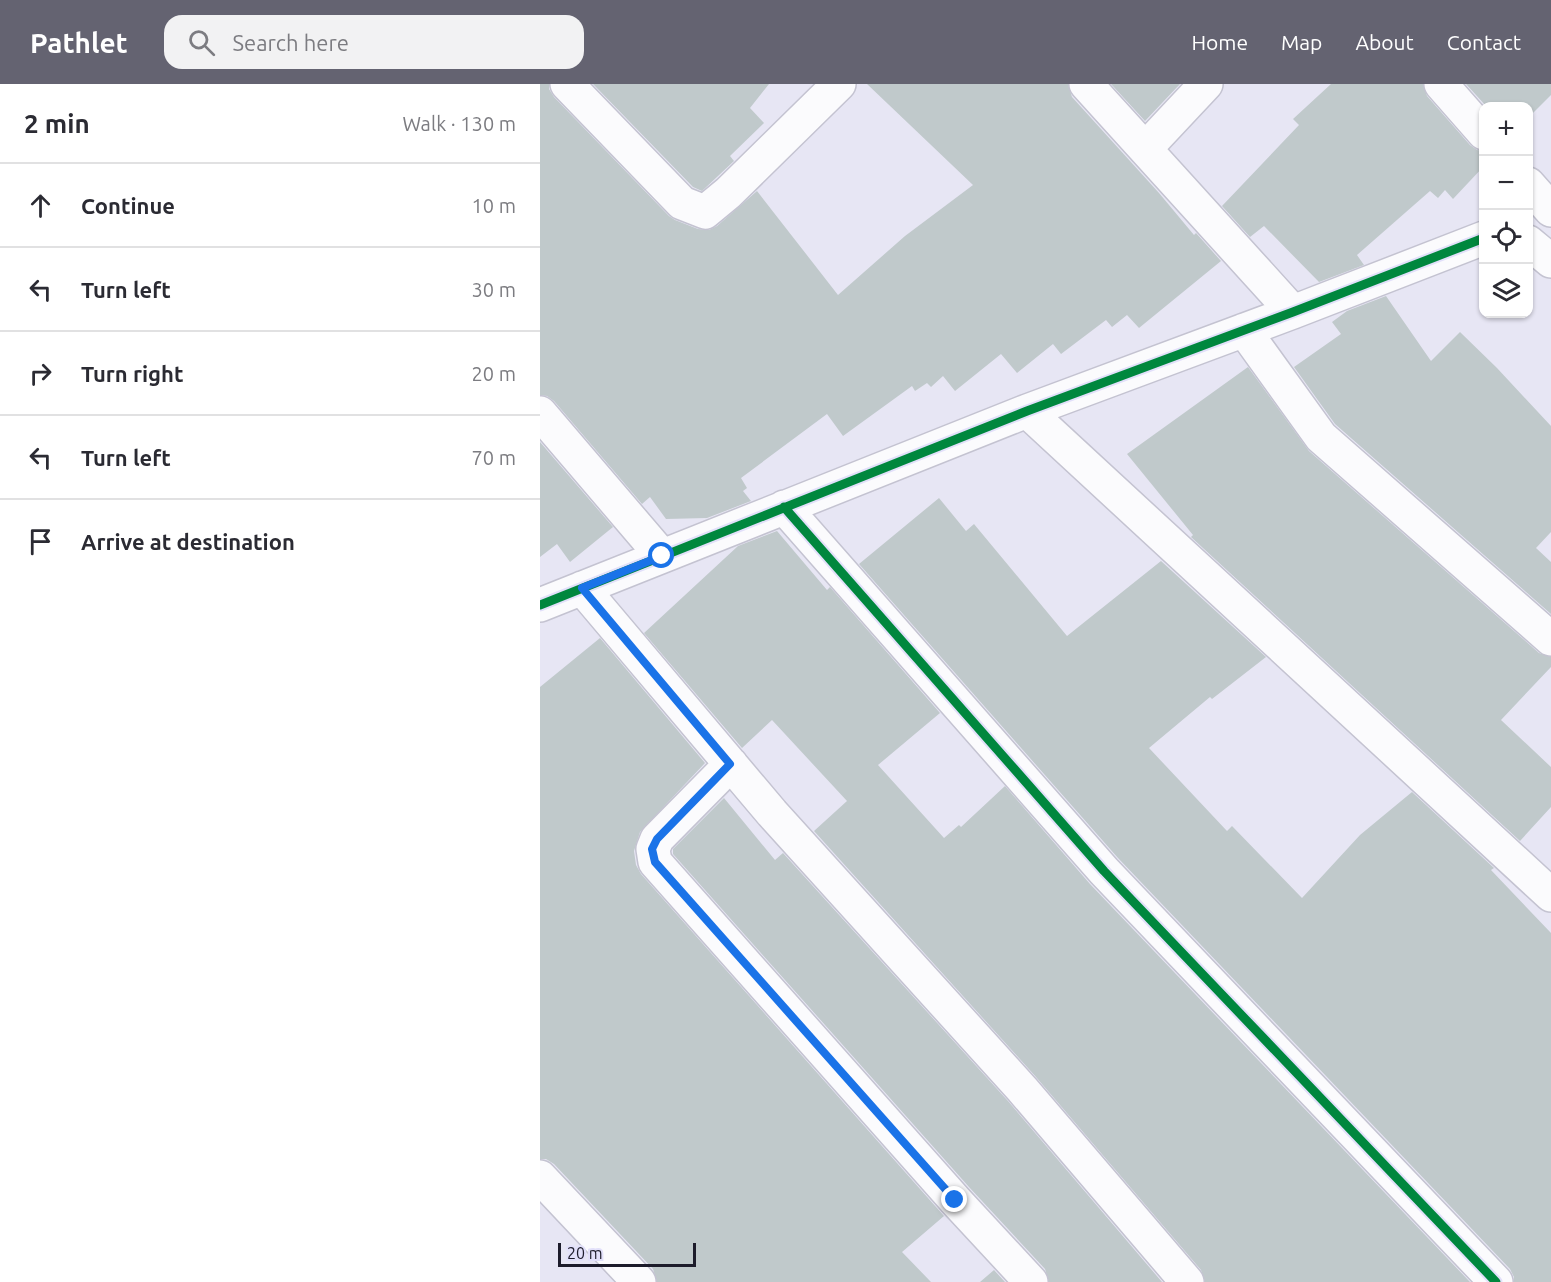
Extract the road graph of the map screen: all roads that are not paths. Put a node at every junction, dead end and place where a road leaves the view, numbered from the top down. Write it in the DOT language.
graph roads {
  1 [pos="567,84"];
  2 [pos="838,84"];
  3 [pos="1086,84"];
  4 [pos="1206,84"];
  5 [pos="1441,84"];
  6 [pos="1479,126"];
  7 [pos="1145,149"];
  8 [pos="1533,190"];
  9 [pos="1551,210"];
  10 [pos="1551,216"];
  11 [pos="1533,221"];
  12 [pos="1479,240"];
  13 [pos="1533,246"];
  14 [pos="1551,261"];
  15 [pos="1293,312"];
  16 [pos="1244,330"];
  17 [pos="1027,411"];
  18 [pos="540,413"];
  19 [pos="784,507"];
  20 [pos="662,556"];
  21 [pos="582,588"];
  22 [pos="540,605"];
  23 [pos="1551,639"];
  24 [pos="730,764"];
  25 [pos="1551,895"];
  26 [pos="540,1177"];
  27 [pos="639,1282"];
  28 [pos="1031,1282"];
  29 [pos="1187,1282"];
  30 [pos="1496,1282"];
  1 -- 2 [label="street"];
  3 -- 7 [label="street"];
  4 -- 7 [label="street"];
  5 -- 6 [label="street"];
  7 -- 15 [label="street"];
  8 -- 9 [label="street"];
  10 -- 11 [label="street"];
  12 -- 15 [label="street"];
  13 -- 14 [label="street"];
  15 -- 16 [label="street"];
  16 -- 17 [label="street"];
  16 -- 23 [label="street"];
  17 -- 19 [label="street"];
  17 -- 25 [label="street"];
  18 -- 20 [label="street"];
  19 -- 20 [label="street"];
  19 -- 30 [label="street"];
  20 -- 21 [label="street"];
  21 -- 22 [label="street"];
  21 -- 24 [label="street"];
  24 -- 28 [label="street"];
  24 -- 29 [label="street"];
  26 -- 27 [label="street"];
}
